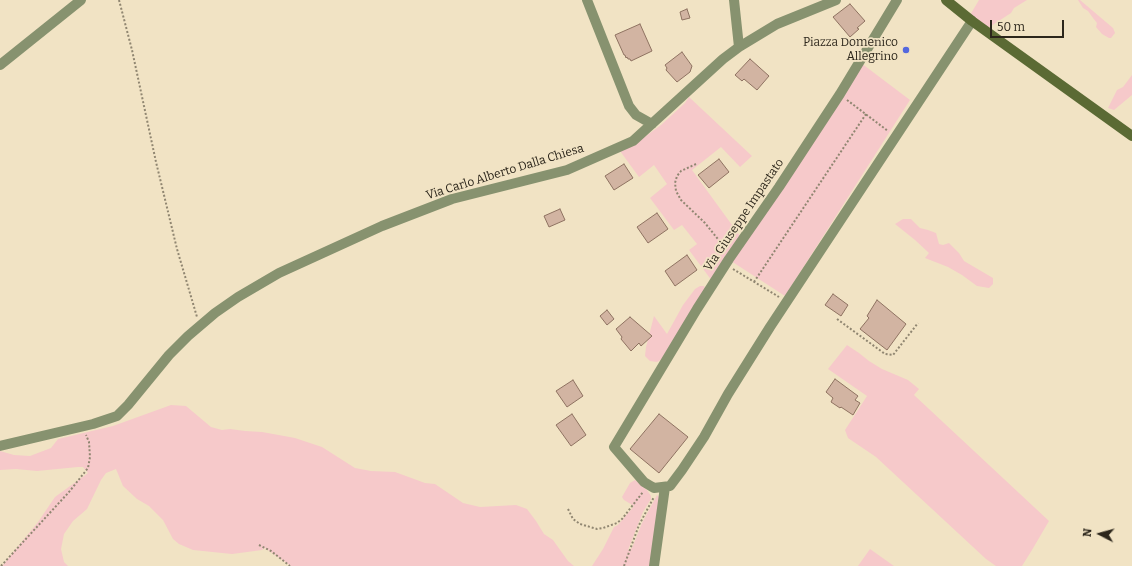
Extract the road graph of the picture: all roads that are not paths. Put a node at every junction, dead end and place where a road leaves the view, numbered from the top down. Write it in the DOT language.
graph roads {
  1 [pos="81,0"];
  2 [pos="587,0"];
  3 [pos="734,0"];
  4 [pos="836,0"];
  5 [pos="897,0"];
  6 [pos="946,0"];
  7 [pos="972,21"];
  8 [pos="739,47"];
  9 [pos="0,65"];
  10 [pos="652,124"];
  11 [pos="1132,136"];
  12 [pos="0,446"];
  13 [pos="662,487"];
  14 [pos="654,566"];
  1 -- 9 [label="street"];
  2 -- 10 [label="street"];
  3 -- 8 [label="street"];
  4 -- 8 [label="street, Via Carlo Alberto Dalla Chiesa"];
  5 -- 13 [label="street, Via Giuseppe Impastato"];
  6 -- 7 [label="street"];
  7 -- 11 [label="street"];
  7 -- 13 [label="street"];
  8 -- 10 [label="street, Via Carlo Alberto Dalla Chiesa"];
  10 -- 12 [label="street, Via Carlo Alberto Dalla Chiesa"];
  13 -- 14 [label="street"];
}
